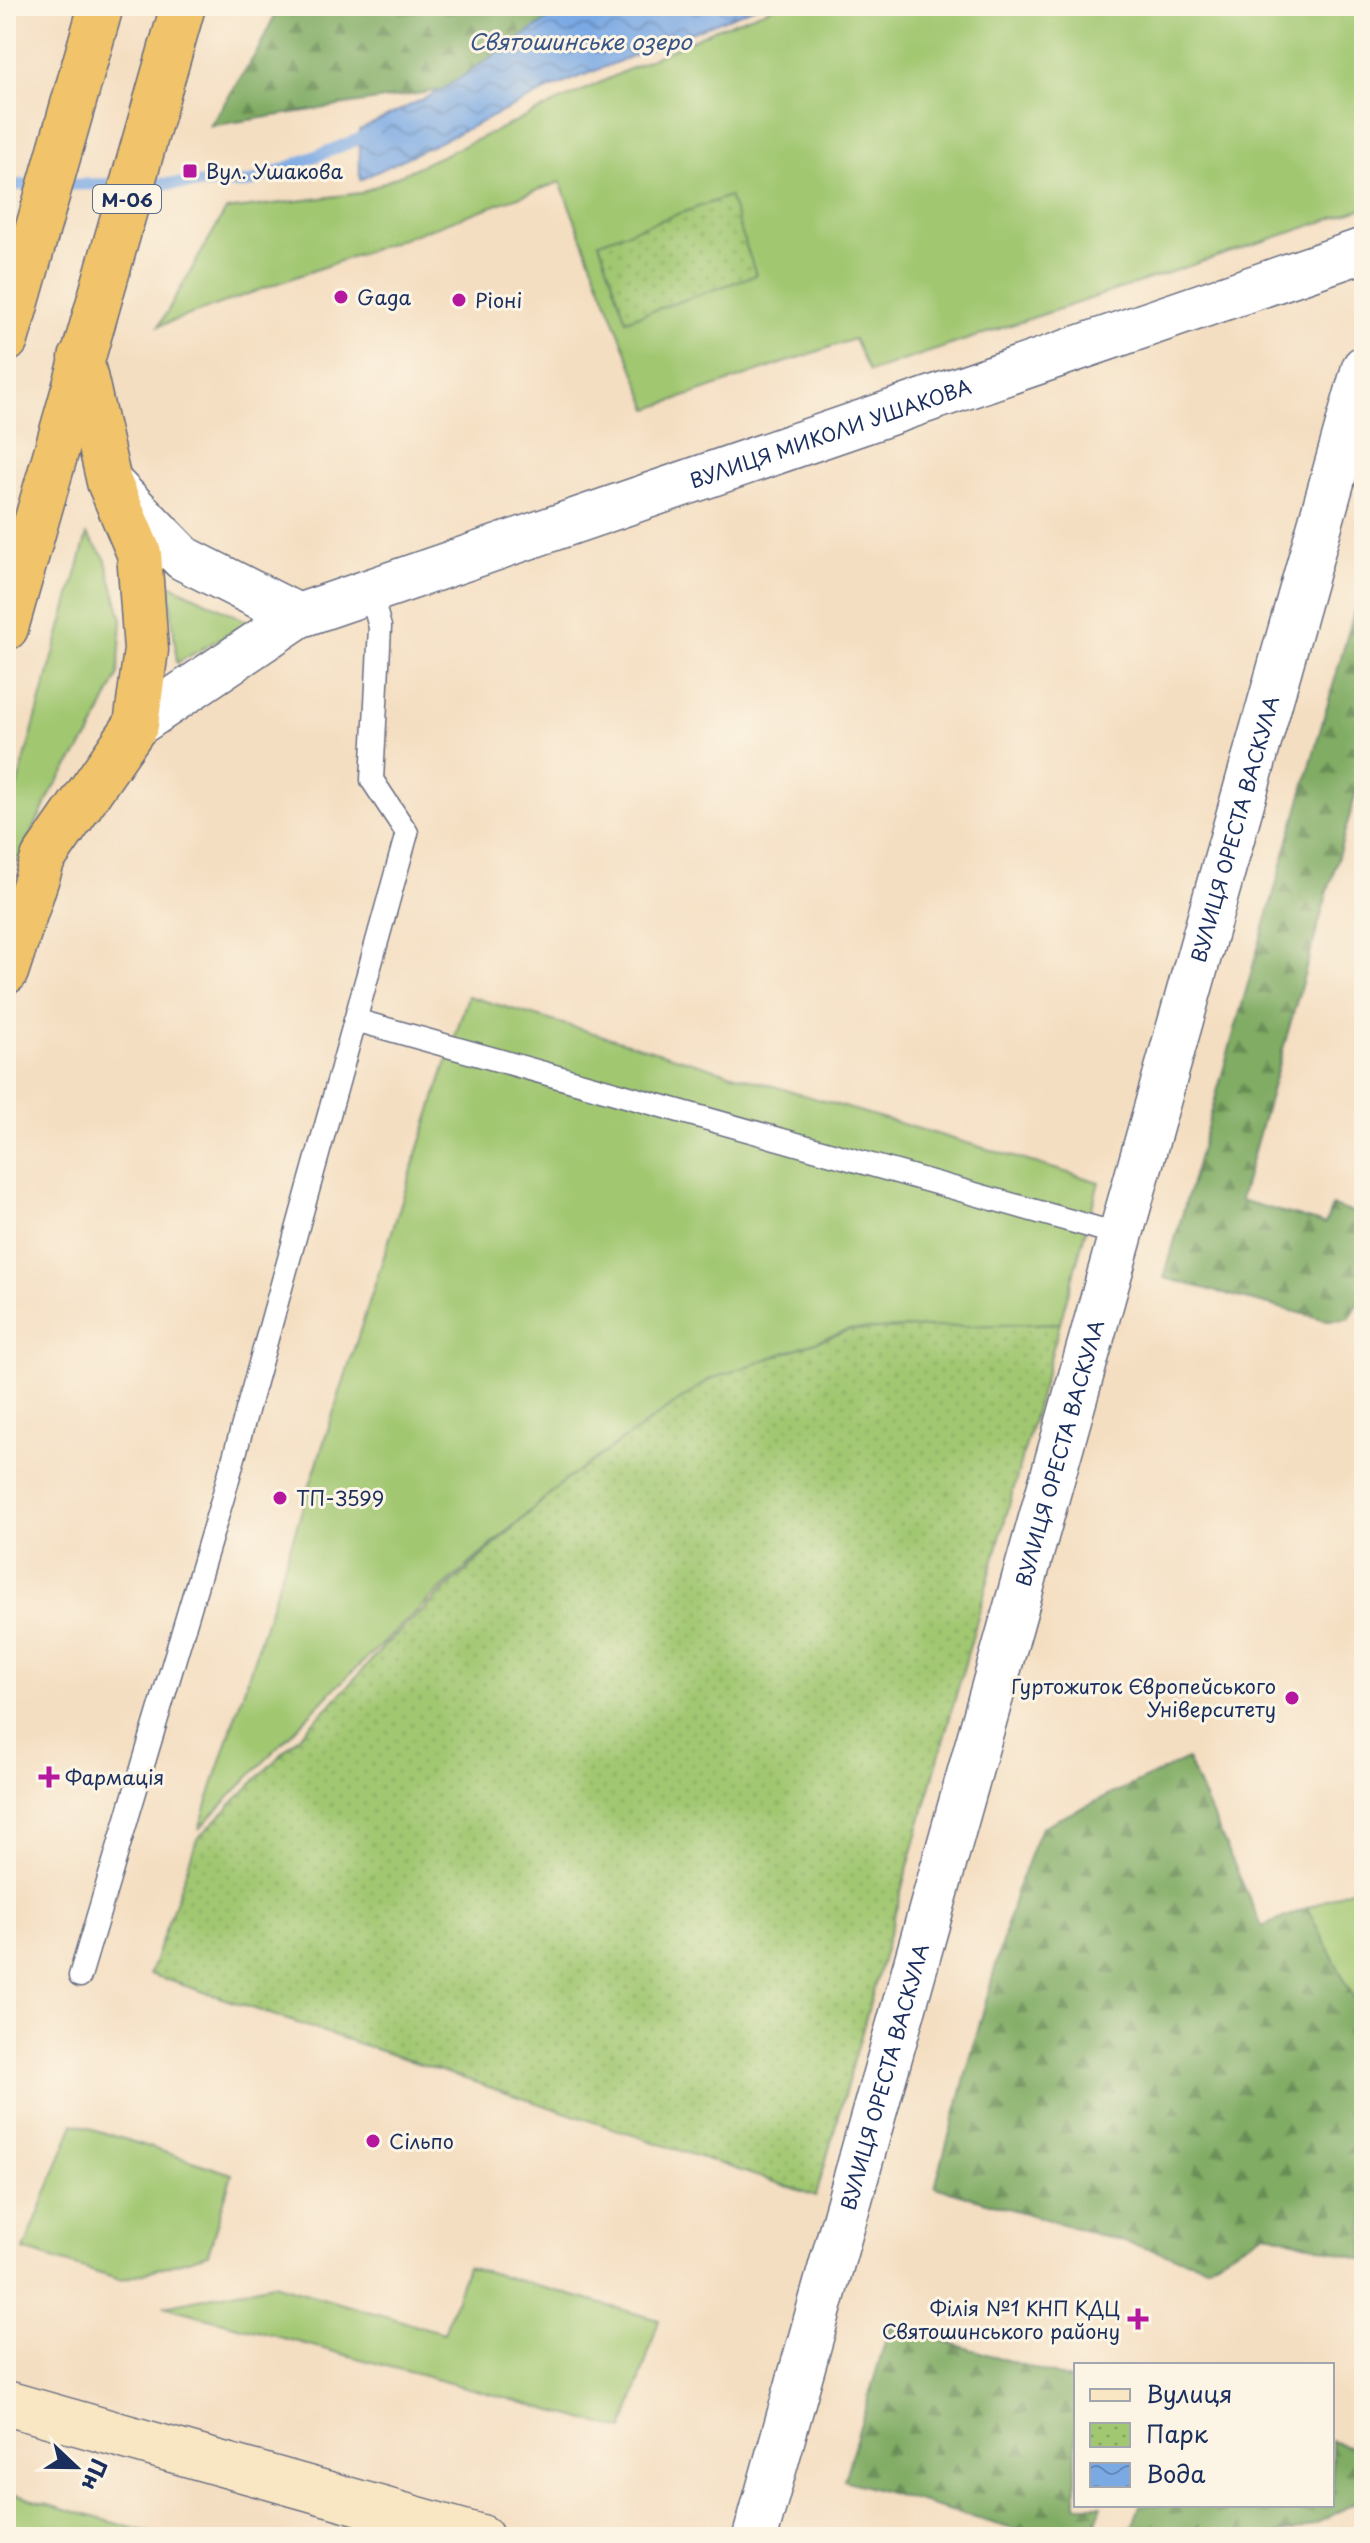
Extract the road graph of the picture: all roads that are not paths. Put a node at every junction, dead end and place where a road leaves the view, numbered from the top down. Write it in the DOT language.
graph roads {
  1 [pos="101,6"];
  2 [pos="183,6"];
  3 [pos="1364,250"];
  4 [pos="6,340"];
  5 [pos="81,358"];
  6 [pos="1364,368"];
  7 [pos="109,482"];
  8 [pos="370,591"];
  9 [pos="298,616"];
  10 [pos="6,628"];
  11 [pos="136,725"];
  12 [pos="6,972"];
  13 [pos="355,1020"];
  14 [pos="1121,1235"];
  15 [pos="80,1976"];
  16 [pos="6,2403"];
  17 [pos="481,2537"];
  18 [pos="755,2537"];
  1 -- 4 [label="highway"];
  2 -- 5 [label="highway, М-06"];
  3 -- 8 [label="street, ВУЛИЦЯ МИКОЛИ УШАКОВА"];
  5 -- 7 [label="highway"];
  5 -- 10 [label="highway, М-06"];
  6 -- 14 [label="street, ВУЛИЦЯ ОРЕСТА ВАСКУЛА"];
  7 -- 9 [label="street"];
  7 -- 11 [label="highway"];
  8 -- 9 [label="street, ВУЛИЦЯ МИКОЛИ УШАКОВА"];
  8 -- 13 [label="lane"];
  9 -- 11 [label="street, ВУЛИЦЯ МИКОЛИ УШАКОВА"];
  11 -- 12 [label="highway"];
  13 -- 14 [label="lane"];
  13 -- 15 [label="lane"];
  14 -- 18 [label="street, ВУЛИЦЯ ОРЕСТА ВАСКУЛА"];
  16 -- 17 [label="main road"];
}
